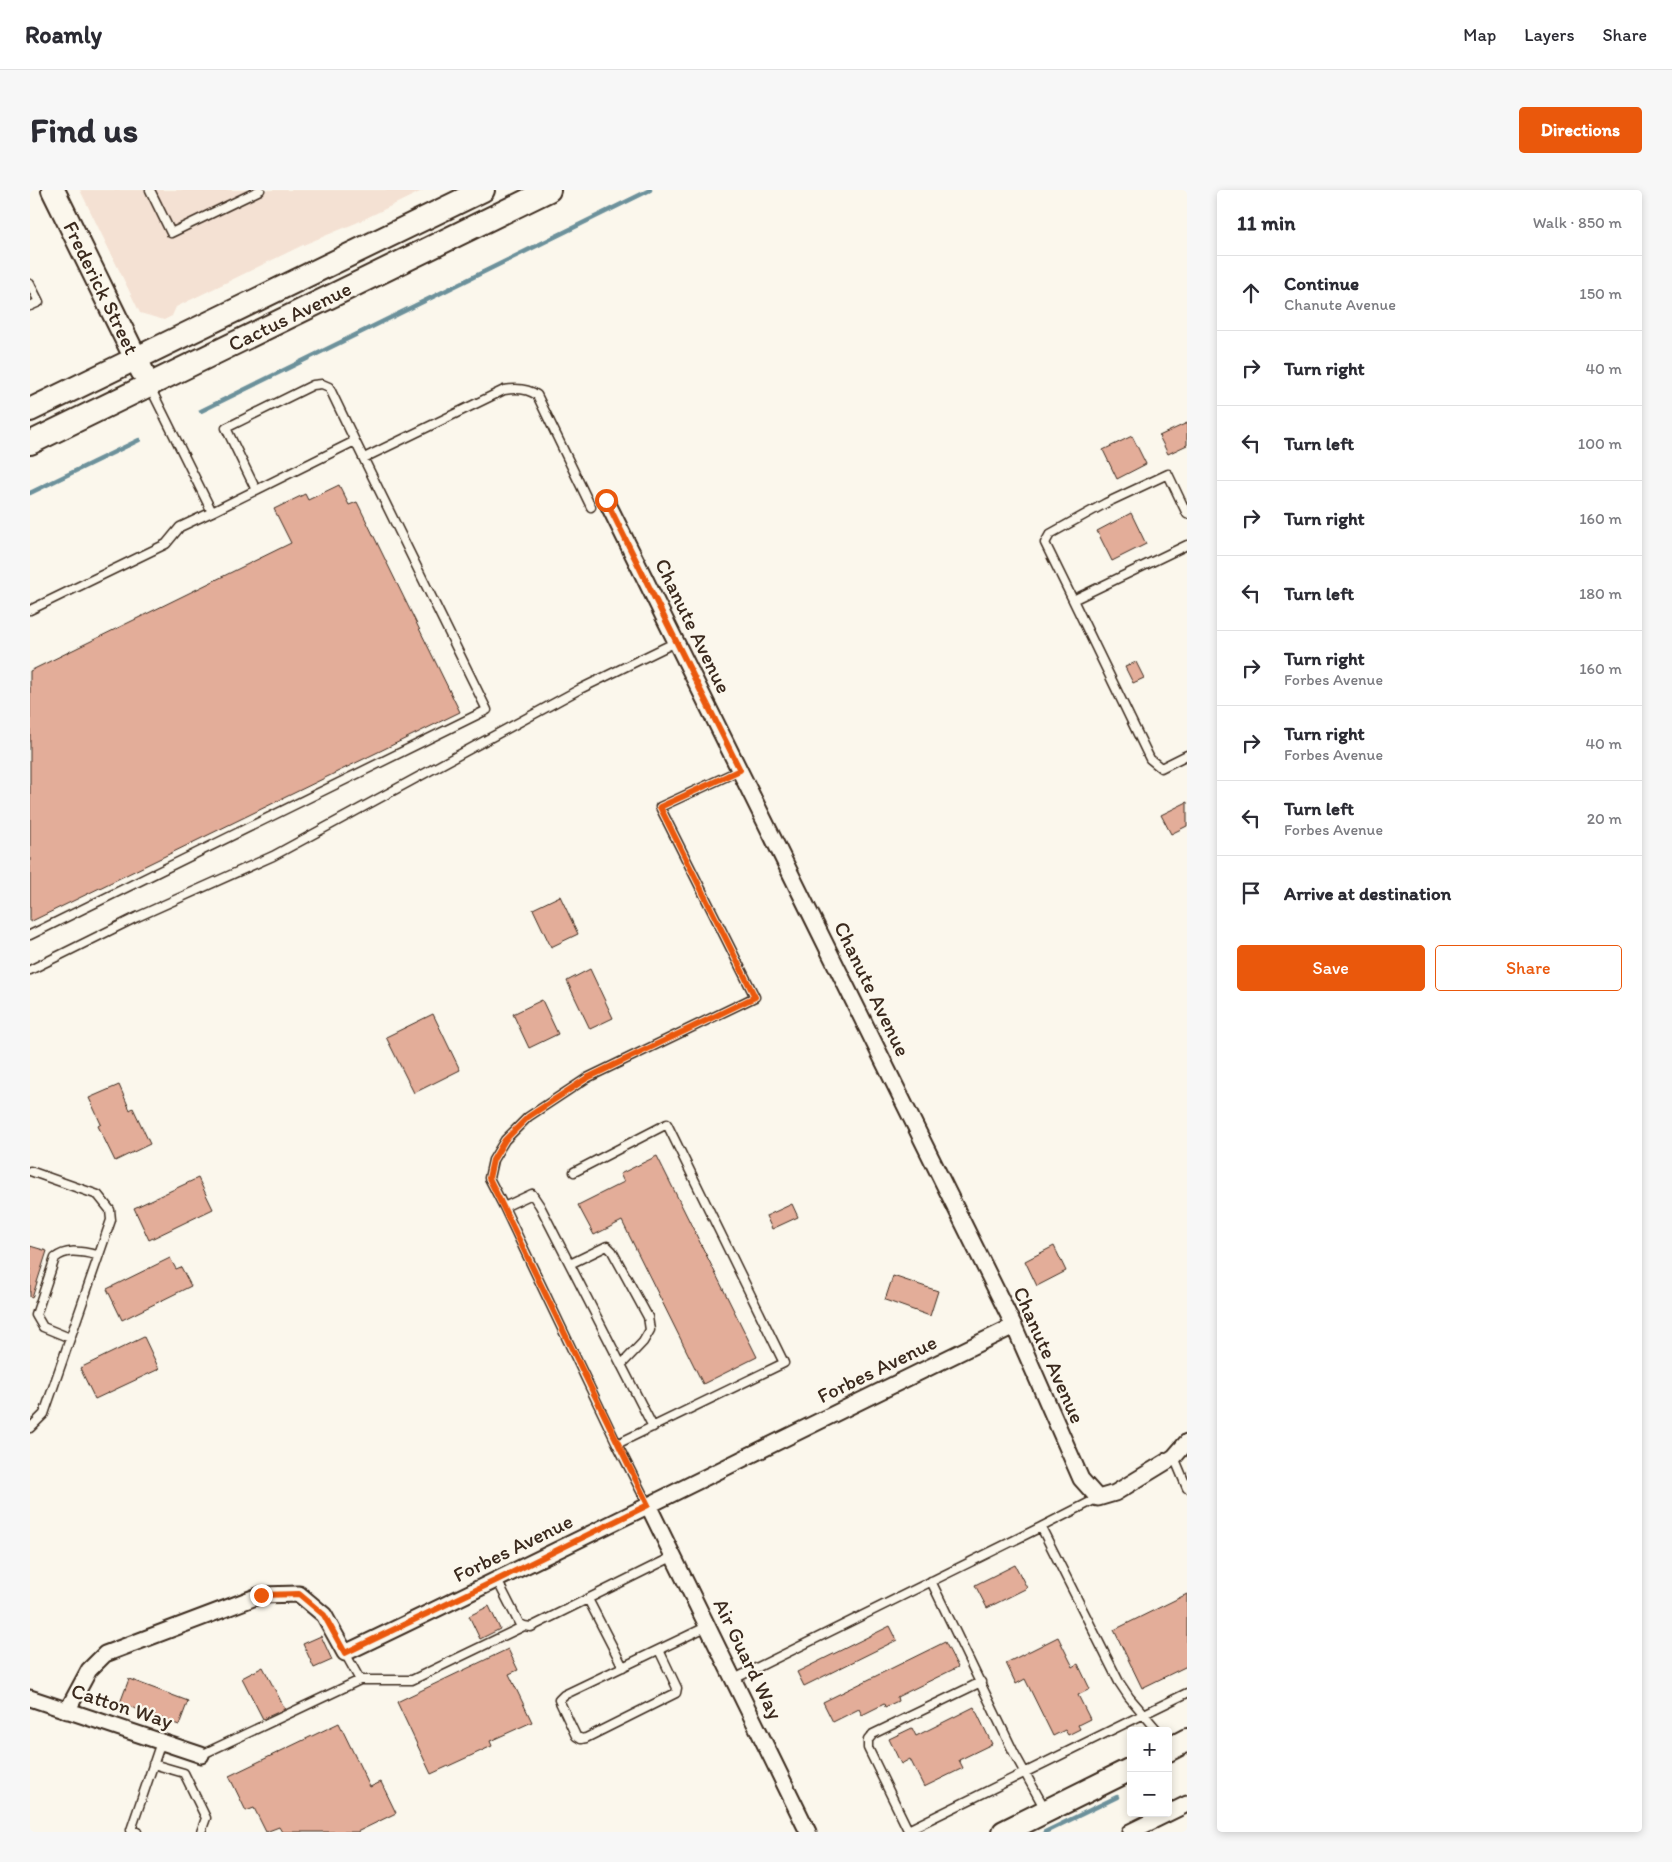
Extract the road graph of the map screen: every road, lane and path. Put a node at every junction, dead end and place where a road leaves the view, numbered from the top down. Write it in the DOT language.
graph roads {
  1 [pos="53,190"];
  2 [pos="150,190"];
  3 [pos="260,190"];
  4 [pos="484,190"];
  5 [pos="549,190"];
  6 [pos="243,194"];
  7 [pos="30,284"];
  8 [pos="30,306"];
  9 [pos="135,359"];
  10 [pos="149,385"];
  11 [pos="30,410"];
  12 [pos="355,441"];
  13 [pos="30,443"];
  14 [pos="364,458"];
  15 [pos="256,490"];
  16 [pos="606,500"];
  17 [pos="591,507"];
  18 [pos="212,512"];
  19 [pos="1187,514"];
  20 [pos="1187,545"];
  21 [pos="1073,600"];
  22 [pos="30,610"];
  23 [pos="676,642"];
  24 [pos="1187,755"];
  25 [pos="740,770"];
  26 [pos="30,935"];
  27 [pos="30,970"];
  28 [pos="30,1171"];
  29 [pos="574,1172"];
  30 [pos="504,1207"];
  31 [pos="98,1255"];
  32 [pos="570,1264"];
  33 [pos="1014,1326"];
  34 [pos="70,1338"];
  35 [pos="621,1365"];
  36 [pos="653,1426"];
  37 [pos="30,1428"];
  38 [pos="1187,1442"];
  39 [pos="617,1444"];
  40 [pos="1174,1457"];
  41 [pos="1187,1488"];
  42 [pos="1098,1498"];
  43 [pos="648,1505"];
  44 [pos="1041,1527"];
  45 [pos="674,1556"];
  46 [pos="497,1580"];
  47 [pos="930,1581"];
  48 [pos="588,1598"];
  49 [pos="524,1626"];
  50 [pos="708,1626"];
  51 [pos="659,1650"];
  52 [pos="345,1653"];
  53 [pos="623,1667"];
  54 [pos="734,1679"];
  55 [pos="360,1680"];
  56 [pos="981,1682"];
  57 [pos="1187,1693"];
  58 [pos="30,1698"];
  59 [pos="67,1711"];
  60 [pos="1143,1714"];
  61 [pos="1154,1727"];
  62 [pos="161,1742"];
  63 [pos="201,1755"];
  64 [pos="153,1764"];
  65 [pos="1127,1771"];
  66 [pos="1025,1772"];
  67 [pos="1187,1804"];
  68 [pos="1046,1811"];
  69 [pos="908,1831"];
  70 [pos="137,1832"];
  71 [pos="201,1832"];
  72 [pos="808,1832"];
  73 [pos="1004,1832"];
  74 [pos="1130,1832"];
  1 -- 9 [label="main road, Frederick Street"];
  2 -- 6 [label="lane"];
  3 -- 6 [label="lane"];
  4 -- 9 [label="main road, Cactus Avenue"];
  5 -- 10 [label="main road, Cactus Avenue"];
  7 -- 8 [label="lane"];
  9 -- 10 [label="main road, Frederick Street"];
  9 -- 11 [label="main road, Cactus Avenue"];
  10 -- 13 [label="main road, Cactus Avenue"];
  10 -- 18 [label="lane"];
  12 -- 14 [label="lane"];
  12 -- 15 [label="lane"];
  12 -- 15 [label="lane"];
  14 -- 17 [label="lane"];
  14 -- 26 [label="lane"];
  15 -- 18 [label="lane"];
  16 -- 23 [label="street, Chanute Avenue"];
  18 -- 22 [label="lane"];
  19 -- 21 [label="lane"];
  20 -- 21 [label="lane"];
  21 -- 24 [label="lane"];
  23 -- 25 [label="street, Chanute Avenue"];
  23 -- 27 [label="lane"];
  25 -- 30 [label="lane"];
  25 -- 33 [label="street, Chanute Avenue"];
  28 -- 31 [label="lane"];
  29 -- 36 [label="lane"];
  30 -- 32 [label="lane"];
  30 -- 39 [label="lane"];
  31 -- 34 [label="lane"];
  31 -- 34 [label="lane"];
  32 -- 35 [label="lane"];
  32 -- 35 [label="lane"];
  33 -- 42 [label="street, Chanute Avenue"];
  33 -- 43 [label="street, Forbes Avenue"];
  34 -- 37 [label="lane"];
  35 -- 36 [label="lane"];
  36 -- 39 [label="lane"];
  38 -- 40 [label="street"];
  39 -- 43 [label="lane"];
  40 -- 41 [label="lane"];
  40 -- 42 [label="street"];
  42 -- 44 [label="lane"];
  43 -- 45 [label="street, Air Guard Way"];
  43 -- 46 [label="street, Forbes Avenue"];
  44 -- 47 [label="lane"];
  44 -- 60 [label="lane"];
  45 -- 48 [label="lane"];
  45 -- 50 [label="street, Air Guard Way"];
  46 -- 49 [label="lane"];
  46 -- 52 [label="street, Forbes Avenue"];
  47 -- 54 [label="lane"];
  47 -- 56 [label="lane"];
  48 -- 49 [label="lane"];
  48 -- 53 [label="lane"];
  49 -- 55 [label="lane"];
  50 -- 51 [label="lane"];
  50 -- 54 [label="street, Air Guard Way"];
  51 -- 53 [label="lane"];
  51 -- 53 [label="lane"];
  52 -- 55 [label="lane"];
  52 -- 59 [label="street"];
  54 -- 72 [label="street, Air Guard Way"];
  55 -- 63 [label="lane"];
  56 -- 66 [label="lane"];
  56 -- 69 [label="lane"];
  57 -- 60 [label="lane"];
  58 -- 59 [label="street, Catton Way"];
  59 -- 62 [label="street, Catton Way"];
  60 -- 61 [label="lane"];
  60 -- 66 [label="lane"];
  62 -- 63 [label="street, Catton Way"];
  62 -- 64 [label="lane"];
  64 -- 70 [label="lane"];
  64 -- 71 [label="lane"];
  65 -- 68 [label="main road"];
  66 -- 68 [label="lane"];
  66 -- 69 [label="lane"];
  67 -- 74 [label="street"];
  68 -- 73 [label="main road"];
}
